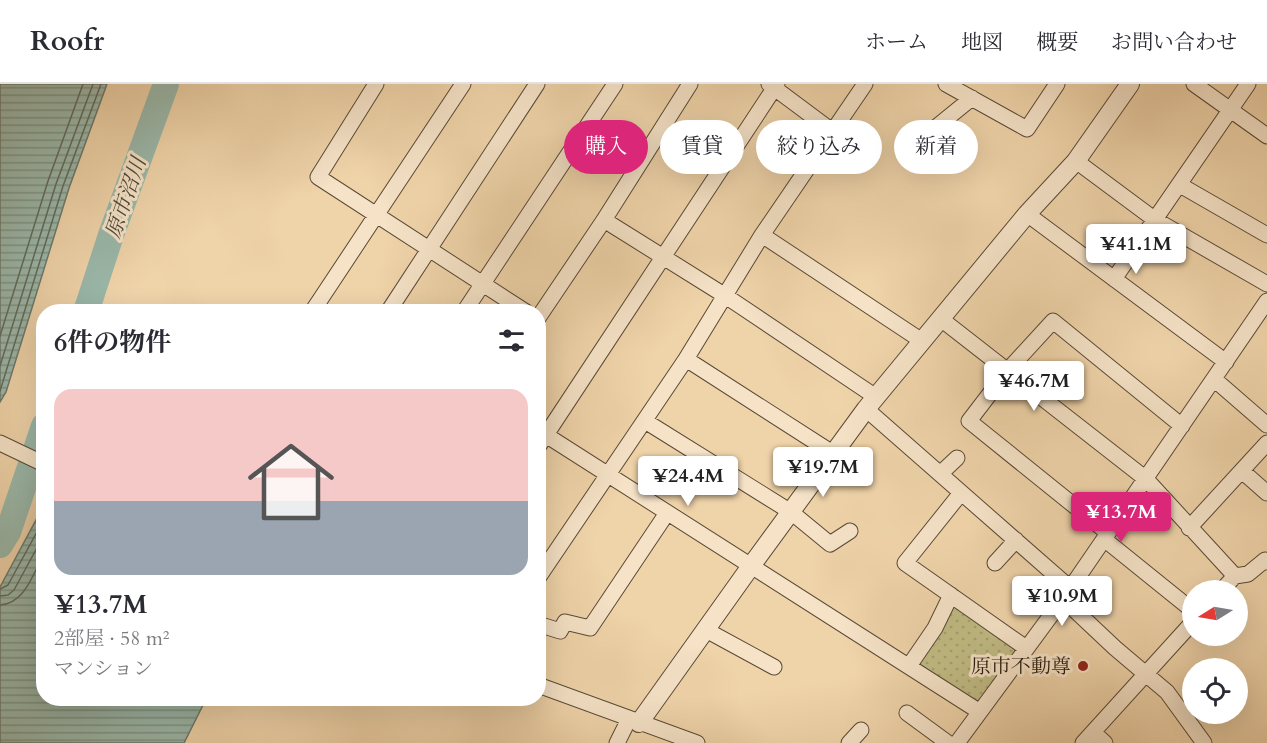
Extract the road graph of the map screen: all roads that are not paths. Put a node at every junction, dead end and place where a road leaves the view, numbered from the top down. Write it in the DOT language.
graph roads {
  1 [pos="376,84"];
  2 [pos="463,84"];
  3 [pos="537,84"];
  4 [pos="615,84"];
  5 [pos="865,84"];
  6 [pos="946,84"];
  7 [pos="1057,84"];
  8 [pos="1130,84"];
  9 [pos="1194,84"];
  10 [pos="1248,84"];
  11 [pos="687,85"];
  12 [pos="774,85"];
  13 [pos="972,98"];
  14 [pos="1230,109"];
  15 [pos="819,120"];
  16 [pos="839,120"];
  17 [pos="945,120"];
  18 [pos="1267,136"];
  19 [pos="1076,161"];
  20 [pos="803,174"];
  21 [pos="1180,184"];
  22 [pos="376,213"];
  23 [pos="1027,214"];
  24 [pos="1154,219"];
  25 [pos="604,220"];
  26 [pos="762,235"];
  27 [pos="1267,235"];
  28 [pos="431,249"];
  29 [pos="664,256"];
  30 [pos="1114,279"];
  31 [pos="483,284"];
  32 [pos="1267,284"];
  33 [pos="724,296"];
  34 [pos="1267,301"];
  35 [pos="317,304"];
  36 [pos="393,304"];
  37 [pos="469,304"];
  38 [pos="514,304"];
  39 [pos="546,306"];
  40 [pos="941,319"];
  41 [pos="922,342"];
  42 [pos="686,359"];
  43 [pos="1226,362"];
  44 [pos="1008,370"];
  45 [pos="1214,379"];
  46 [pos="871,403"];
  47 [pos="645,421"];
  48 [pos="1267,425"];
  49 [pos="1182,426"];
  50 [pos="546,431"];
  51 [pos="546,441"];
  52 [pos="0,443"];
  53 [pos="1267,443"];
  54 [pos="834,454"];
  55 [pos="957,458"];
  56 [pos="36,460"];
  57 [pos="1242,471"];
  58 [pos="940,474"];
  59 [pos="608,476"];
  60 [pos="1146,479"];
  61 [pos="962,493"];
  62 [pos="1267,493"];
  63 [pos="791,512"];
  64 [pos="667,513"];
  65 [pos="1189,528"];
  66 [pos="850,531"];
  67 [pos="1106,536"];
  68 [pos="1016,540"];
  69 [pos="1267,562"];
  70 [pos="995,563"];
  71 [pos="546,566"];
  72 [pos="751,566"];
  73 [pos="1234,576"];
  74 [pos="1231,580"];
  75 [pos="1066,593"];
  76 [pos="951,595"];
  77 [pos="1182,601"];
  78 [pos="546,627"];
  79 [pos="706,630"];
  80 [pos="1182,635"];
  81 [pos="1026,648"];
  82 [pos="909,666"];
  83 [pos="774,667"];
  84 [pos="1147,675"];
  85 [pos="546,688"];
  86 [pos="980,712"];
  87 [pos="907,713"];
  88 [pos="634,721"];
  89 [pos="861,730"];
  90 [pos="670,739"];
  91 [pos="1094,739"];
  92 [pos="617,743"];
  93 [pos="697,743"];
  94 [pos="849,743"];
  95 [pos="948,743"];
  96 [pos="957,743"];
  97 [pos="1204,743"];
  1 -- 22 [label="street"];
  2 -- 22 [label="street"];
  3 -- 28 [label="street"];
  4 -- 31 [label="street"];
  5 -- 16 [label="street"];
  6 -- 13 [label="street"];
  7 -- 13 [label="street"];
  8 -- 19 [label="street"];
  9 -- 14 [label="street"];
  10 -- 14 [label="street"];
  11 -- 25 [label="street"];
  12 -- 15 [label="street"];
  12 -- 29 [label="street"];
  13 -- 17 [label="street"];
  14 -- 18 [label="street"];
  14 -- 21 [label="street"];
  19 -- 23 [label="street"];
  19 -- 24 [label="street"];
  20 -- 26 [label="street"];
  21 -- 24 [label="street"];
  21 -- 27 [label="street"];
  22 -- 28 [label="street"];
  22 -- 35 [label="street"];
  23 -- 30 [label="street"];
  23 -- 40 [label="street"];
  24 -- 30 [label="street"];
  24 -- 32 [label="street"];
  25 -- 29 [label="street"];
  25 -- 39 [label="street"];
  26 -- 33 [label="street"];
  26 -- 41 [label="street"];
  28 -- 31 [label="street"];
  28 -- 36 [label="street"];
  29 -- 33 [label="street"];
  29 -- 50 [label="street"];
  30 -- 43 [label="street"];
  31 -- 37 [label="street"];
  31 -- 38 [label="street"];
  33 -- 42 [label="street"];
  33 -- 46 [label="street"];
  34 -- 43 [label="street"];
  40 -- 41 [label="street"];
  40 -- 44 [label="street"];
  41 -- 46 [label="street"];
  42 -- 47 [label="street"];
  42 -- 54 [label="street"];
  43 -- 45 [label="street"];
  44 -- 49 [label="street"];
  44 -- 60 [label="street"];
  44 -- 67 [label="street"];
  45 -- 48 [label="street"];
  45 -- 49 [label="street"];
  46 -- 54 [label="street"];
  46 -- 58 [label="street"];
  47 -- 59 [label="street"];
  47 -- 63 [label="street"];
  49 -- 60 [label="street"];
  51 -- 59 [label="street"];
  52 -- 56 [label="street"];
  53 -- 57 [label="street"];
  54 -- 63 [label="street"];
  55 -- 58 [label="street"];
  57 -- 62 [label="street"];
  57 -- 65 [label="street"];
  58 -- 61 [label="street"];
  59 -- 64 [label="street"];
  59 -- 71 [label="street"];
  60 -- 65 [label="street"];
  60 -- 67 [label="street"];
  61 -- 68 [label="street"];
  61 -- 76 [label="street"];
  63 -- 66 [label="street"];
  63 -- 72 [label="street"];
  64 -- 72 [label="street"];
  64 -- 78 [label="street"];
  65 -- 73 [label="street"];
  67 -- 75 [label="street"];
  67 -- 77 [label="street"];
  68 -- 70 [label="street"];
  68 -- 75 [label="street"];
  69 -- 73 [label="street"];
  72 -- 79 [label="street"];
  72 -- 82 [label="street"];
  73 -- 74 [label="street"];
  75 -- 81 [label="street"];
  75 -- 84 [label="street"];
  76 -- 81 [label="street"];
  76 -- 82 [label="street"];
  79 -- 83 [label="street"];
  79 -- 88 [label="street"];
  80 -- 84 [label="street"];
  81 -- 86 [label="street"];
  82 -- 86 [label="street"];
  84 -- 91 [label="street"];
  84 -- 97 [label="street"];
  85 -- 88 [label="street"];
  86 -- 96 [label="street"];
  87 -- 95 [label="street"];
  88 -- 90 [label="street"];
  88 -- 92 [label="street"];
  89 -- 94 [label="street"];
  90 -- 93 [label="street"];
}
